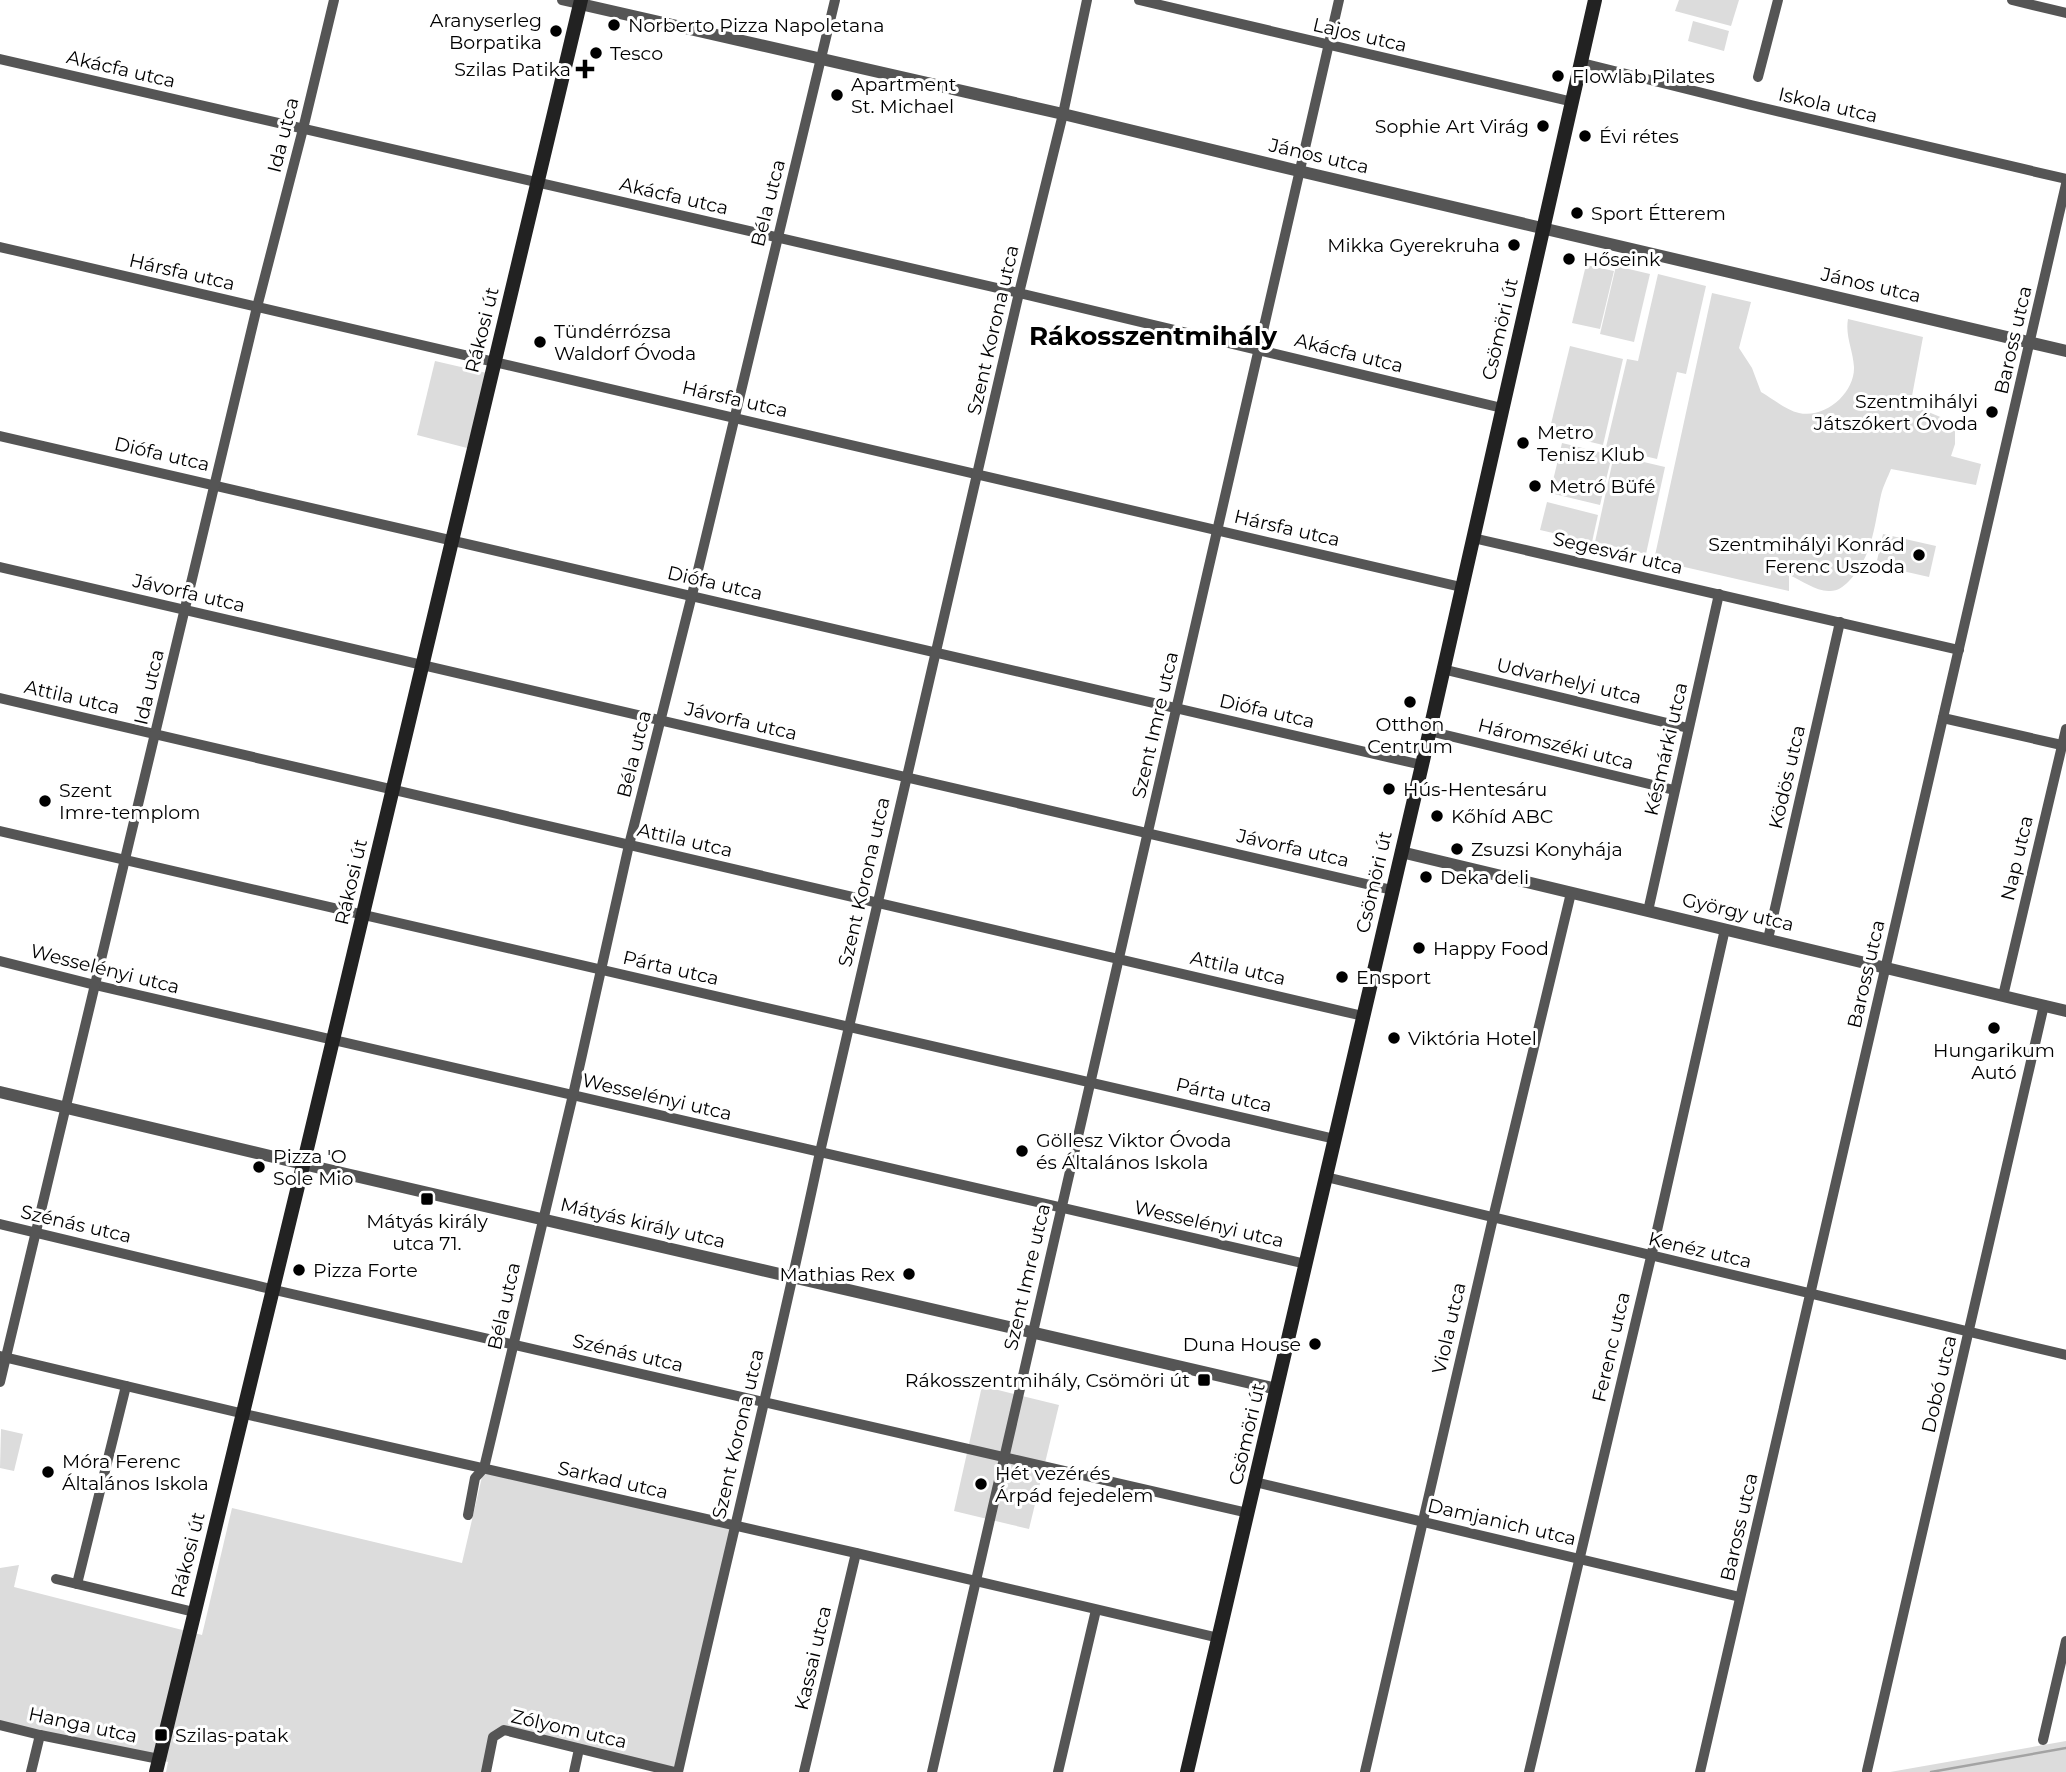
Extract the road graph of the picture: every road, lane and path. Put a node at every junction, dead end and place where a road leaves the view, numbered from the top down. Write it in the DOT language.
graph roads {
  1 [pos="334,0"];
  2 [pos="562,0"];
  3 [pos="835,0"];
  4 [pos="1087,0"];
  5 [pos="1139,0"];
  6 [pos="1339,0"];
  7 [pos="1595,0"];
  8 [pos="1777,0"];
  9 [pos="2012,0"];
  10 [pos="581,2"];
  11 [pos="2066,13"];
  12 [pos="1329,46"];
  13 [pos="0,59"];
  14 [pos="821,60"];
  15 [pos="1582,63"];
  16 [pos="1758,77"];
  17 [pos="1573,102"];
  18 [pos="1063,114"];
  19 [pos="303,129"];
  20 [pos="1300,171"];
  21 [pos="2066,181"];
  22 [pos="538,183"];
  23 [pos="1543,229"];
  24 [pos="778,238"];
  25 [pos="0,247"];
  26 [pos="1019,293"];
  27 [pos="257,307"];
  28 [pos="2030,343"];
  29 [pos="1261,349"];
  30 [pos="2066,351"];
  31 [pos="494,362"];
  32 [pos="1502,408"];
  33 [pos="734,417"];
  34 [pos="0,436"];
  35 [pos="978,473"];
  36 [pos="214,484"];
  37 [pos="1218,529"];
  38 [pos="1473,538"];
  39 [pos="452,541"];
  40 [pos="0,567"];
  41 [pos="1461,587"];
  42 [pos="1719,594"];
  43 [pos="692,595"];
  44 [pos="184,610"];
  45 [pos="1840,622"];
  46 [pos="1959,650"];
  47 [pos="937,652"];
  48 [pos="422,666"];
  49 [pos="1442,669"];
  50 [pos="0,698"];
  51 [pos="1177,708"];
  52 [pos="1943,718"];
  53 [pos="660,720"];
  54 [pos="1688,728"];
  55 [pos="2066,729"];
  56 [pos="1429,731"];
  57 [pos="156,734"];
  58 [pos="2064,745"];
  59 [pos="1422,765"];
  60 [pos="907,777"];
  61 [pos="393,789"];
  62 [pos="1674,790"];
  63 [pos="0,831"];
  64 [pos="1149,832"];
  65 [pos="629,845"];
  66 [pos="1401,852"];
  67 [pos="125,860"];
  68 [pos="1392,890"];
  69 [pos="1571,893"];
  70 [pos="877,903"];
  71 [pos="1648,911"];
  72 [pos="362,914"];
  73 [pos="1726,929"];
  74 [pos="1768,939"];
  75 [pos="1118,958"];
  76 [pos="0,961"];
  77 [pos="1886,967"];
  78 [pos="601,969"];
  79 [pos="95,985"];
  80 [pos="2003,996"];
  81 [pos="2044,1006"];
  82 [pos="2066,1011"];
  83 [pos="1363,1016"];
  84 [pos="849,1027"];
  85 [pos="333,1040"];
  86 [pos="1089,1082"];
  87 [pos="0,1092"];
  88 [pos="573,1096"];
  89 [pos="66,1107"];
  90 [pos="1335,1139"];
  91 [pos="820,1152"];
  92 [pos="303,1164"];
  93 [pos="1326,1177"];
  94 [pos="1061,1208"];
  95 [pos="1493,1218"];
  96 [pos="542,1219"];
  97 [pos="0,1224"];
  98 [pos="36,1232"];
  99 [pos="1651,1257"];
  100 [pos="1306,1264"];
  101 [pos="793,1278"];
  102 [pos="272,1289"];
  103 [pos="1811,1293"];
  104 [pos="1969,1331"];
  105 [pos="1032,1332"];
  106 [pos="514,1345"];
  107 [pos="2066,1355"];
  108 [pos="3,1357"];
  109 [pos="0,1382"];
  110 [pos="126,1386"];
  111 [pos="1277,1389"];
  112 [pos="764,1402"];
  113 [pos="242,1413"];
  114 [pos="1002,1457"];
  115 [pos="484,1468"];
  116 [pos="1255,1482"];
  117 [pos="1248,1513"];
  118 [pos="468,1515"];
  119 [pos="1422,1521"];
  120 [pos="734,1526"];
  121 [pos="856,1553"];
  122 [pos="1579,1559"];
  123 [pos="56,1579"];
  124 [pos="975,1581"];
  125 [pos="77,1584"];
  126 [pos="1740,1597"];
  127 [pos="1096,1610"];
  128 [pos="194,1612"];
  129 [pos="1219,1638"];
  130 [pos="2066,1641"];
  131 [pos="0,1725"];
  132 [pos="40,1735"];
  133 [pos="2043,1740"];
  134 [pos="579,1749"];
  135 [pos="157,1766"];
  136 [pos="1867,1771"];
  137 [pos="31,1772"];
  138 [pos="486,1772"];
  139 [pos="574,1772"];
  140 [pos="676,1772"];
  141 [pos="804,1772"];
  142 [pos="932,1772"];
  143 [pos="1058,1772"];
  144 [pos="1188,1772"];
  145 [pos="1365,1772"];
  146 [pos="1529,1772"];
  147 [pos="1700,1772"];
  1 -- 19 [label="street, Ida utca"];
  2 -- 10 [label="street, János utca"];
  3 -- 14 [label="street, Béla utca"];
  4 -- 18 [label="street, Szent Korona utca"];
  5 -- 12 [label="street, Lajos utca"];
  6 -- 12 [label="street, Szent Imre utca"];
  7 -- 15 [label="main road, Csömöri út"];
  8 -- 16 [label="street"];
  9 -- 11 [label="street"];
  10 -- 14 [label="street, János utca"];
  10 -- 22 [label="main road, Rákosi út"];
  12 -- 17 [label="street, Lajos utca"];
  12 -- 20 [label="street, Szent Imre utca"];
  13 -- 19 [label="street, Akácfa utca"];
  14 -- 18 [label="street, János utca"];
  14 -- 24 [label="street, Béla utca"];
  15 -- 17 [label="main road, Csömöri út"];
  15 -- 21 [label="street, Iskola utca"];
  17 -- 23 [label="main road, Csömöri út"];
  18 -- 20 [label="street, János utca"];
  18 -- 26 [label="street, Szent Korona utca"];
  19 -- 22 [label="street, Akácfa utca"];
  19 -- 27 [label="street, Ida utca"];
  20 -- 23 [label="street, János utca"];
  20 -- 29 [label="street, Szent Imre utca"];
  21 -- 28 [label="street, Baross utca"];
  22 -- 24 [label="street, Akácfa utca"];
  22 -- 31 [label="main road, Rákosi út"];
  23 -- 28 [label="street, János utca"];
  23 -- 32 [label="main road, Csömöri út"];
  24 -- 26 [label="street, Akácfa utca"];
  24 -- 33 [label="street, Béla utca"];
  25 -- 27 [label="street, Hársfa utca"];
  26 -- 29 [label="street, Akácfa utca"];
  26 -- 35 [label="street, Szent Korona utca"];
  27 -- 31 [label="street, Hársfa utca"];
  27 -- 36 [label="street, Ida utca"];
  28 -- 30 [label="street, János utca"];
  28 -- 46 [label="street, Baross utca"];
  29 -- 32 [label="street, Akácfa utca"];
  29 -- 37 [label="street, Szent Imre utca"];
  31 -- 33 [label="street, Hársfa utca"];
  31 -- 39 [label="main road, Rákosi út"];
  32 -- 38 [label="main road, Csömöri út"];
  33 -- 35 [label="street, Hársfa utca"];
  33 -- 43 [label="street, Béla utca"];
  34 -- 36 [label="street, Diófa utca"];
  35 -- 37 [label="street, Hársfa utca"];
  35 -- 47 [label="street, Szent Korona utca"];
  36 -- 39 [label="street, Diófa utca"];
  36 -- 44 [label="street, Ida utca"];
  37 -- 41 [label="street, Hársfa utca"];
  37 -- 51 [label="street, Szent Imre utca"];
  38 -- 41 [label="main road, Csömöri út"];
  38 -- 42 [label="street, Segesvár utca"];
  39 -- 43 [label="street, Diófa utca"];
  39 -- 48 [label="main road, Rákosi út"];
  40 -- 44 [label="street, Jávorfa utca"];
  41 -- 49 [label="main road, Csömöri út"];
  42 -- 45 [label="street, Segesvár utca"];
  42 -- 54 [label="street, Késmárki utca"];
  43 -- 47 [label="street, Diófa utca"];
  43 -- 53 [label="street, Béla utca"];
  44 -- 48 [label="street, Jávorfa utca"];
  44 -- 57 [label="street, Ida utca"];
  45 -- 46 [label="street, Segesvár utca"];
  45 -- 74 [label="street, Ködös utca"];
  46 -- 52 [label="street, Baross utca"];
  47 -- 51 [label="street, Diófa utca"];
  47 -- 60 [label="street, Szent Korona utca"];
  48 -- 53 [label="street, Jávorfa utca"];
  48 -- 61 [label="main road, Rákosi út"];
  49 -- 54 [label="street, Udvarhelyi utca"];
  49 -- 56 [label="main road, Csömöri út"];
  50 -- 57 [label="street, Attila utca"];
  51 -- 59 [label="street, Diófa utca"];
  51 -- 64 [label="street, Szent Imre utca"];
  52 -- 58 [label="street"];
  52 -- 77 [label="street, Baross utca"];
  53 -- 60 [label="street, Jávorfa utca"];
  53 -- 65 [label="street, Béla utca"];
  54 -- 62 [label="street, Késmárki utca"];
  55 -- 58 [label="street, Nap utca"];
  56 -- 59 [label="main road, Csömöri út"];
  56 -- 62 [label="street, Háromszéki utca"];
  57 -- 61 [label="street, Attila utca"];
  57 -- 67 [label="street, Ida utca"];
  58 -- 80 [label="street, Nap utca"];
  59 -- 66 [label="main road, Csömöri út"];
  60 -- 64 [label="street, Jávorfa utca"];
  60 -- 70 [label="street, Szent Korona utca"];
  61 -- 65 [label="street, Attila utca"];
  61 -- 72 [label="main road, Rákosi út"];
  62 -- 71 [label="street, Késmárki utca"];
  63 -- 67 [label="street, Párta utca"];
  64 -- 68 [label="street, Jávorfa utca"];
  64 -- 75 [label="street, Szent Imre utca"];
  65 -- 70 [label="street, Attila utca"];
  65 -- 78 [label="street, Béla utca"];
  66 -- 68 [label="main road, Csömöri út"];
  66 -- 69 [label="street, György utca"];
  67 -- 72 [label="street, Párta utca"];
  67 -- 79 [label="street, Ida utca"];
  68 -- 83 [label="main road, Csömöri út"];
  69 -- 71 [label="street, György utca"];
  69 -- 95 [label="street, Viola utca"];
  70 -- 75 [label="street, Attila utca"];
  70 -- 84 [label="street, Szent Korona utca"];
  71 -- 73 [label="street, György utca"];
  72 -- 78 [label="street, Párta utca"];
  72 -- 85 [label="main road, Rákosi út"];
  73 -- 74 [label="street, György utca"];
  73 -- 99 [label="street, Ferenc utca"];
  74 -- 77 [label="street, György utca"];
  75 -- 83 [label="street, Attila utca"];
  75 -- 86 [label="street, Szent Imre utca"];
  76 -- 79 [label="street, Wesselényi utca"];
  77 -- 80 [label="street, György utca"];
  77 -- 103 [label="street, Baross utca"];
  78 -- 84 [label="street, Párta utca"];
  78 -- 88 [label="street, Béla utca"];
  79 -- 85 [label="street, Wesselényi utca"];
  79 -- 89 [label="street, Ida utca"];
  80 -- 81 [label="street, György utca"];
  81 -- 82 [label="street, György utca"];
  81 -- 104 [label="street, Dobó utca"];
  83 -- 90 [label="main road, Csömöri út"];
  84 -- 86 [label="street, Párta utca"];
  84 -- 91 [label="street, Szent Korona utca"];
  85 -- 88 [label="street, Wesselényi utca"];
  85 -- 92 [label="main road, Rákosi út"];
  86 -- 90 [label="street, Párta utca"];
  86 -- 94 [label="street, Szent Imre utca"];
  87 -- 89 [label="street, Mátyás király utca"];
  88 -- 91 [label="street, Wesselényi utca"];
  88 -- 96 [label="street, Béla utca"];
  89 -- 92 [label="street, Mátyás király utca"];
  89 -- 98 [label="street, Ida utca"];
  90 -- 93 [label="main road, Csömöri út"];
  91 -- 94 [label="street, Wesselényi utca"];
  91 -- 101 [label="street, Szent Korona utca"];
  92 -- 96 [label="street, Mátyás király utca"];
  92 -- 102 [label="main road, Rákosi út"];
  93 -- 95 [label="street, Kenéz utca"];
  93 -- 100 [label="main road, Csömöri út"];
  94 -- 100 [label="street, Wesselényi utca"];
  94 -- 105 [label="street, Szent Imre utca"];
  95 -- 99 [label="street, Kenéz utca"];
  95 -- 119 [label="street, Viola utca"];
  96 -- 101 [label="street, Mátyás király utca"];
  96 -- 106 [label="street, Béla utca"];
  97 -- 98 [label="street, Szénás utca"];
  98 -- 102 [label="street, Szénás utca"];
  98 -- 108 [label="street, Ida utca"];
  99 -- 103 [label="street, Kenéz utca"];
  99 -- 122 [label="street, Ferenc utca"];
  100 -- 111 [label="main road, Csömöri út"];
  101 -- 105 [label="street, Mátyás király utca"];
  101 -- 112 [label="street, Szent Korona utca"];
  102 -- 106 [label="street, Szénás utca"];
  102 -- 113 [label="main road, Rákosi út"];
  103 -- 104 [label="street, Kenéz utca"];
  103 -- 126 [label="street, Baross utca"];
  104 -- 107 [label="street, Kenéz utca"];
  104 -- 136 [label="street, Dobó utca"];
  105 -- 111 [label="street, Mátyás király utca"];
  105 -- 114 [label="street, Szent Imre utca"];
  106 -- 112 [label="street, Szénás utca"];
  106 -- 115 [label="street, Béla utca"];
  108 -- 109 [label="street, Ida utca"];
  108 -- 110 [label="street, Sarkad utca"];
  110 -- 113 [label="street, Sarkad utca"];
  110 -- 125 [label="street"];
  111 -- 116 [label="main road, Csömöri út"];
  112 -- 114 [label="street, Szénás utca"];
  112 -- 120 [label="street, Szent Korona utca"];
  113 -- 115 [label="street, Sarkad utca"];
  113 -- 128 [label="main road, Rákosi út"];
  114 -- 117 [label="street, Szénás utca"];
  114 -- 124 [label="street, Szent Imre utca"];
  115 -- 118 [label="street, Béla utca"];
  115 -- 120 [label="street, Sarkad utca"];
  116 -- 117 [label="main road, Csömöri út"];
  116 -- 119 [label="street, Damjanich utca"];
  117 -- 129 [label="main road, Csömöri út"];
  119 -- 122 [label="street, Damjanich utca"];
  119 -- 145 [label="street, Viola utca"];
  120 -- 121 [label="street, Sarkad utca"];
  120 -- 140 [label="street, Szent Korona utca"];
  121 -- 124 [label="street, Sarkad utca"];
  121 -- 141 [label="street, Kassai utca"];
  122 -- 126 [label="street, Damjanich utca"];
  122 -- 146 [label="street, Ferenc utca"];
  123 -- 125 [label="street"];
  124 -- 127 [label="street, Sarkad utca"];
  124 -- 142 [label="street"];
  125 -- 128 [label="street"];
  126 -- 147 [label="street, Baross utca"];
  127 -- 129 [label="street, Sarkad utca"];
  127 -- 143 [label="street"];
  128 -- 135 [label="main road, Rákosi út"];
  129 -- 144 [label="main road, Csömöri út"];
  130 -- 133 [label="street"];
  131 -- 132 [label="street, Hanga utca"];
  132 -- 135 [label="street, Hanga utca"];
  132 -- 137 [label="street"];
  134 -- 138 [label="street, Zólyom utca"];
  134 -- 139 [label="street"];
  134 -- 140 [label="street, Zólyom utca"];
}
